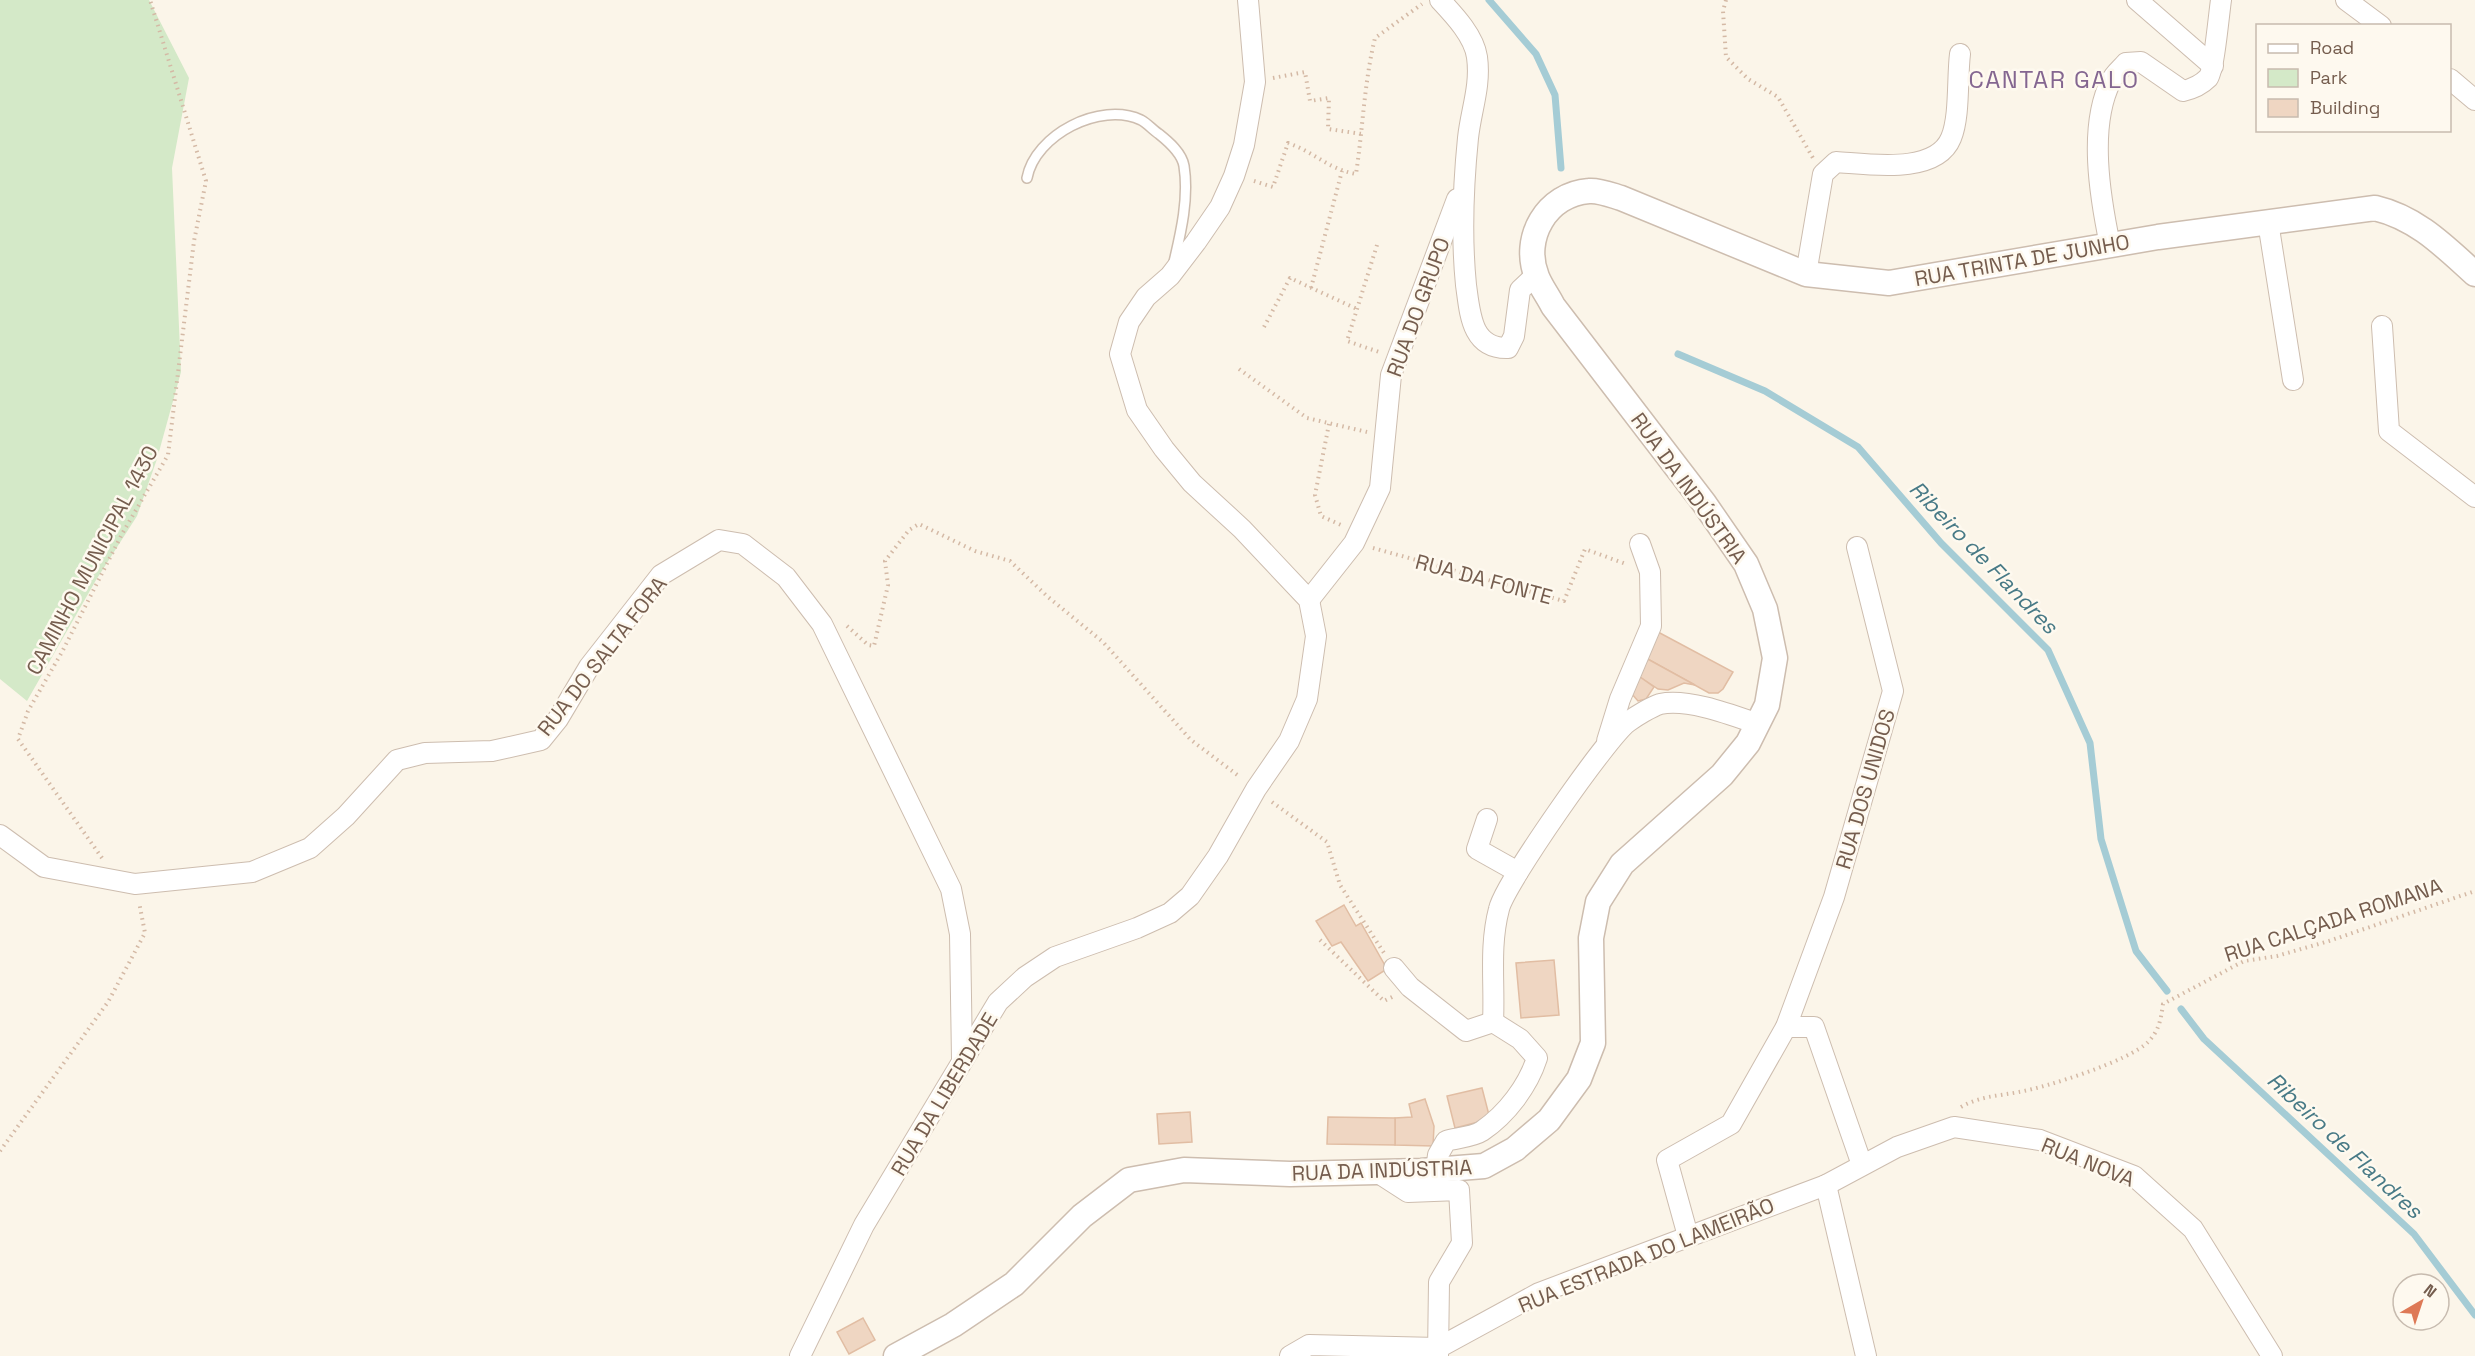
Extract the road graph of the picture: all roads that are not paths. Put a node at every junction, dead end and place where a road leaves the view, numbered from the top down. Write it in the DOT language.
graph roads {
  1 [pos="1248,0"];
  2 [pos="1440,0"];
  3 [pos="2137,0"];
  4 [pos="2221,0"];
  5 [pos="2346,0"];
  6 [pos="2378,24"];
  7 [pos="1960,54"];
  8 [pos="2212,66"];
  9 [pos="2451,81"];
  10 [pos="2475,100"];
  11 [pos="1027,178"];
  12 [pos="1464,183"];
  13 [pos="1562,197"];
  14 [pos="2268,222"];
  15 [pos="2110,245"];
  16 [pos="1806,274"];
  17 [pos="2475,274"];
  18 [pos="1536,275"];
  19 [pos="1170,276"];
  20 [pos="2382,326"];
  21 [pos="2293,380"];
  22 [pos="2475,497"];
  23 [pos="1640,544"];
  24 [pos="1857,547"];
  25 [pos="1309,600"];
  26 [pos="1758,724"];
  27 [pos="1605,746"];
  28 [pos="1487,819"];
  29 [pos="0,835"];
  30 [pos="1518,872"];
  31 [pos="1394,968"];
  32 [pos="1493,1023"];
  33 [pos="1786,1027"];
  34 [pos="962,1059"];
  35 [pos="1862,1166"];
  36 [pos="1436,1170"];
  37 [pos="1377,1172"];
  38 [pos="1826,1185"];
  39 [pos="1688,1236"];
  40 [pos="1443,1353"];
  41 [pos="800,1356"];
  42 [pos="896,1356"];
  43 [pos="1290,1356"];
  44 [pos="1866,1356"];
  45 [pos="2272,1356"];
  1 -- 19 [label="street"];
  2 -- 12 [label="street"];
  3 -- 8 [label="street"];
  4 -- 8 [label="street"];
  5 -- 6 [label="street"];
  7 -- 16 [label="street"];
  8 -- 15 [label="street"];
  9 -- 10 [label="street"];
  11 -- 19 [label="lane"];
  12 -- 18 [label="street"];
  12 -- 25 [label="street, RUA DO GRUPO"];
  13 -- 16 [label="street, RUA TRINTA DE JUNHO"];
  13 -- 18 [label="street, RUA DA INDÚSTRIA"];
  14 -- 15 [label="street, RUA TRINTA DE JUNHO"];
  14 -- 17 [label="street, RUA TRINTA DE JUNHO"];
  14 -- 21 [label="street"];
  15 -- 16 [label="street, RUA TRINTA DE JUNHO"];
  18 -- 26 [label="street, RUA DA INDÚSTRIA"];
  19 -- 25 [label="street"];
  20 -- 22 [label="street"];
  23 -- 27 [label="street"];
  24 -- 33 [label="street, RUA DOS UNIDOS"];
  25 -- 34 [label="street, RUA DA LIBERDADE"];
  26 -- 27 [label="street"];
  26 -- 36 [label="street, RUA DA INDÚSTRIA"];
  27 -- 30 [label="street"];
  28 -- 30 [label="street"];
  29 -- 34 [label="street, RUA DO SALTA FORA"];
  30 -- 32 [label="street"];
  31 -- 32 [label="street"];
  32 -- 36 [label="street"];
  33 -- 35 [label="street"];
  33 -- 39 [label="street, RUA DOS UNIDOS"];
  34 -- 41 [label="street, RUA DA LIBERDADE"];
  35 -- 38 [label="street, RUA ESTRADA DO LAMEIRÃO"];
  35 -- 45 [label="street, RUA NOVA"];
  36 -- 37 [label="street, RUA DA INDÚSTRIA"];
  37 -- 40 [label="street"];
  37 -- 42 [label="street, RUA DA INDÚSTRIA"];
  38 -- 39 [label="street, RUA ESTRADA DO LAMEIRÃO"];
  38 -- 44 [label="street"];
  39 -- 40 [label="street, RUA ESTRADA DO LAMEIRÃO"];
  40 -- 43 [label="street, RUA ESTRADA DO LAMEIRÃO"];
}
